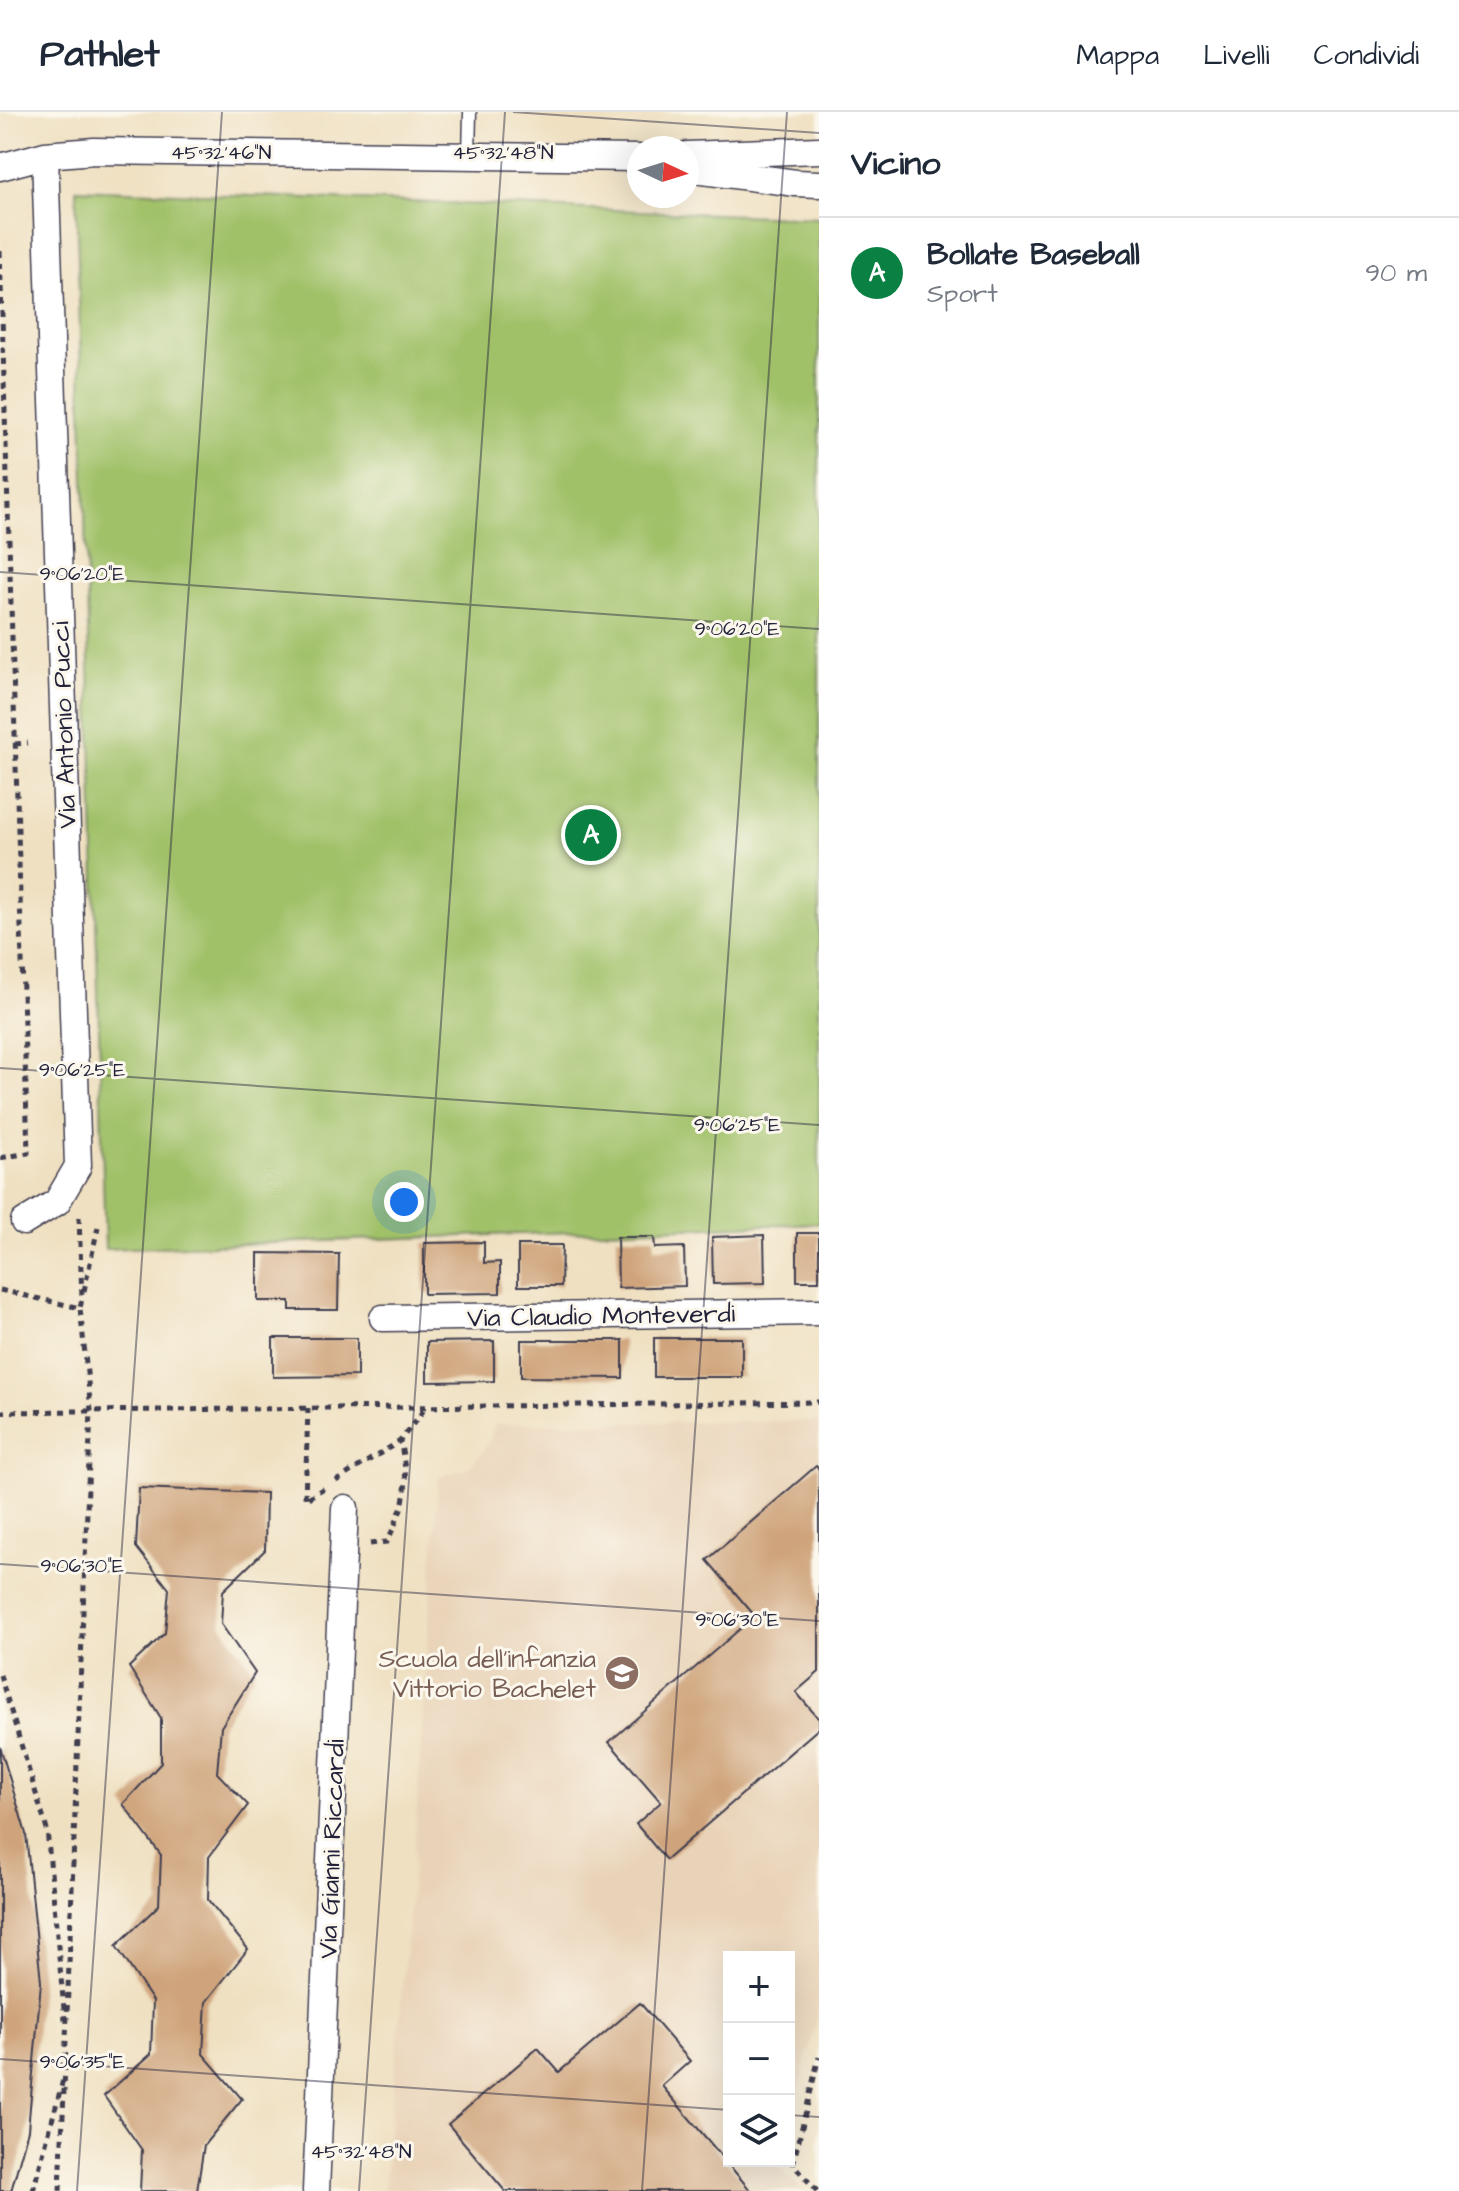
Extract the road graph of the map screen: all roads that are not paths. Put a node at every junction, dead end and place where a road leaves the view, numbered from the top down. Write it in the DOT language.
graph roads {
  1 [pos="470,112"];
  2 [pos="819,150"];
  3 [pos="45,155"];
  4 [pos="699,155"];
  5 [pos="469,157"];
  6 [pos="627,160"];
  7 [pos="0,167"];
  8 [pos="699,171"];
  9 [pos="819,184"];
  10 [pos="24,1222"];
  11 [pos="819,1312"];
  12 [pos="383,1318"];
  13 [pos="345,1508"];
  14 [pos="316,2191"];
  1 -- 5 [label="lane"];
  2 -- 4 [label="street"];
  3 -- 5 [label="street"];
  3 -- 7 [label="street"];
  3 -- 10 [label="street, Via Antonio Pucci"];
  5 -- 6 [label="street"];
  8 -- 9 [label="street"];
  11 -- 12 [label="street, Via Claudio Monteverdi"];
  13 -- 14 [label="street, Via Gianni Riccardi"];
}
